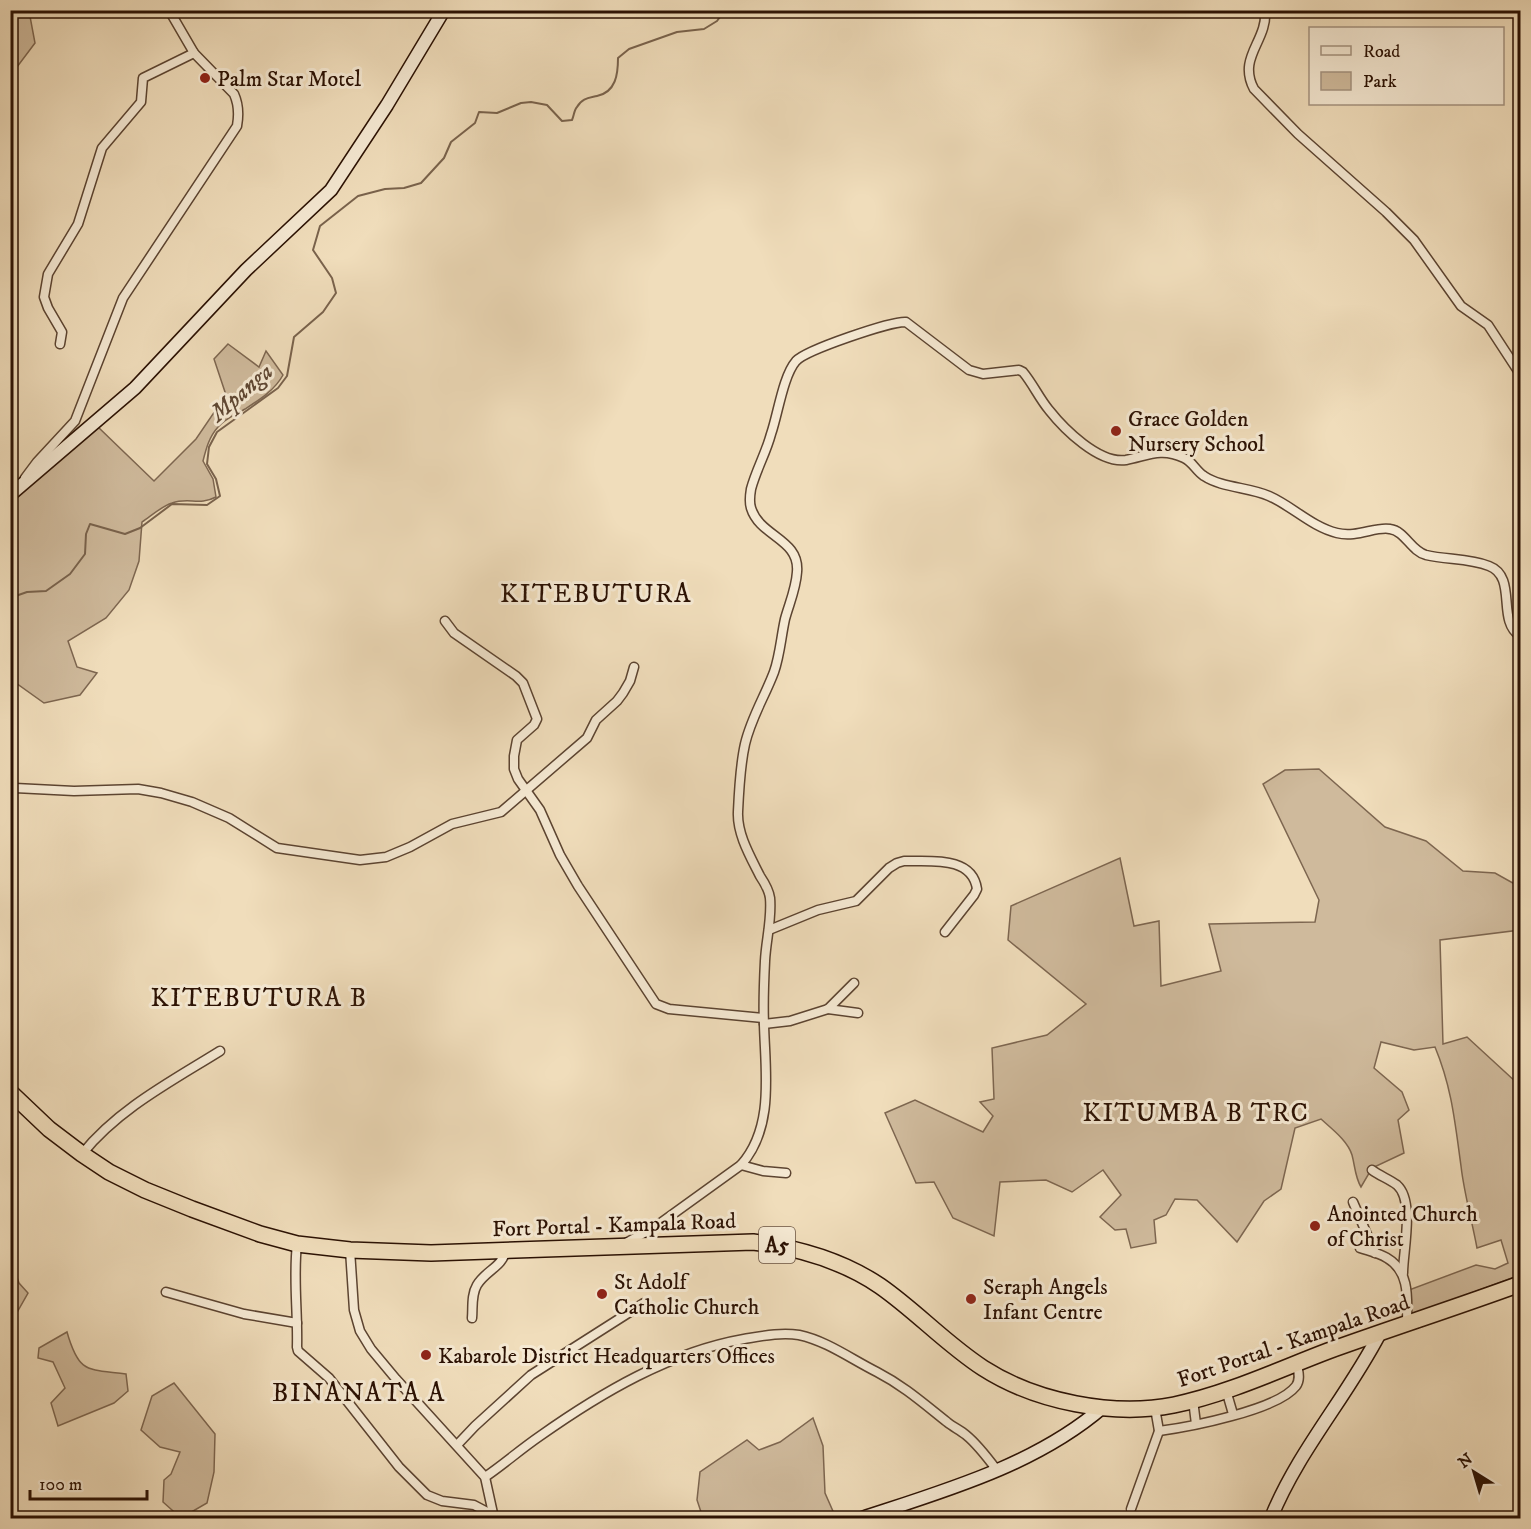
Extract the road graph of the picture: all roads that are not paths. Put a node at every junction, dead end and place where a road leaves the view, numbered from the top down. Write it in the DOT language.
graph roads {
  1 [pos="168,10"];
  2 [pos="444,10"];
  3 [pos="1265,10"];
  4 [pos="194,53"];
  5 [pos="60,344"];
  6 [pos="1521,374"];
  7 [pos="24,484"];
  8 [pos="10,495"];
  9 [pos="445,621"];
  10 [pos="1521,636"];
  11 [pos="634,667"];
  12 [pos="10,790"];
  13 [pos="526,792"];
  14 [pos="769,930"];
  15 [pos="945,932"];
  16 [pos="854,983"];
  17 [pos="828,1009"];
  18 [pos="858,1013"];
  19 [pos="764,1021"];
  20 [pos="220,1051"];
  21 [pos="10,1092"];
  22 [pos="82,1154"];
  23 [pos="741,1165"];
  24 [pos="1372,1170"];
  25 [pos="786,1173"];
  26 [pos="1353,1202"];
  27 [pos="297,1244"];
  28 [pos="622,1246"];
  29 [pos="1360,1248"];
  30 [pos="506,1249"];
  31 [pos="351,1251"];
  32 [pos="1375,1254"];
  33 [pos="1402,1273"];
  34 [pos="1521,1284"];
  35 [pos="166,1292"];
  36 [pos="644,1303"];
  37 [pos="472,1318"];
  38 [pos="297,1323"];
  39 [pos="1407,1325"];
  40 [pos="1380,1333"];
  41 [pos="1297,1364"];
  42 [pos="1226,1390"];
  43 [pos="1194,1400"];
  44 [pos="1103,1407"];
  45 [pos="1155,1408"];
  46 [pos="1233,1414"];
  47 [pos="1196,1424"];
  48 [pos="1159,1431"];
  49 [pos="458,1445"];
  50 [pos="996,1469"];
  51 [pos="485,1477"];
  52 [pos="893,1508"];
  53 [pos="1131,1509"];
  54 [pos="494,1517"];
  55 [pos="862,1518"];
  56 [pos="902,1518"];
  57 [pos="1271,1518"];
  1 -- 4 [label="street"];
  2 -- 7 [label="street"];
  3 -- 6 [label="street"];
  4 -- 5 [label="street"];
  4 -- 7 [label="street"];
  7 -- 8 [label="street"];
  9 -- 13 [label="street"];
  10 -- 14 [label="street"];
  11 -- 13 [label="street"];
  12 -- 13 [label="street"];
  13 -- 19 [label="street"];
  14 -- 15 [label="street"];
  14 -- 19 [label="street"];
  16 -- 17 [label="street"];
  17 -- 18 [label="street"];
  17 -- 19 [label="street"];
  19 -- 23 [label="street"];
  20 -- 22 [label="street"];
  21 -- 22 [label="highway, Fort Portal - Kampala Road / A5"];
  22 -- 27 [label="highway, Fort Portal - Kampala Road / A5"];
  23 -- 25 [label="street"];
  23 -- 28 [label="street"];
  24 -- 33 [label="street"];
  26 -- 32 [label="street"];
  27 -- 31 [label="highway, Fort Portal - Kampala Road / A5"];
  27 -- 38 [label="street"];
  28 -- 30 [label="highway, Fort Portal - Kampala Road / A5"];
  28 -- 44 [label="highway, Fort Portal - Kampala Road / A5"];
  29 -- 32 [label="street"];
  30 -- 31 [label="highway, Fort Portal - Kampala Road / A5"];
  30 -- 37 [label="street"];
  31 -- 49 [label="street"];
  32 -- 33 [label="street"];
  33 -- 39 [label="street"];
  34 -- 39 [label="highway, Fort Portal - Kampala Road / A5"];
  35 -- 38 [label="street"];
  36 -- 49 [label="street"];
  38 -- 54 [label="street"];
  39 -- 40 [label="highway, Fort Portal - Kampala Road / A5"];
  40 -- 41 [label="highway, Fort Portal - Kampala Road / A5"];
  40 -- 57 [label="street"];
  41 -- 42 [label="highway, Fort Portal - Kampala Road / A5"];
  41 -- 46 [label="street"];
  42 -- 43 [label="highway, Fort Portal - Kampala Road / A5"];
  42 -- 46 [label="street"];
  43 -- 45 [label="highway, Fort Portal - Kampala Road / A5"];
  43 -- 47 [label="street"];
  44 -- 45 [label="highway, Fort Portal - Kampala Road / A5"];
  44 -- 50 [label="street"];
  45 -- 48 [label="street"];
  46 -- 47 [label="street"];
  47 -- 48 [label="street"];
  48 -- 53 [label="street"];
  49 -- 51 [label="street"];
  50 -- 51 [label="street"];
  50 -- 52 [label="street"];
  51 -- 54 [label="street"];
  52 -- 55 [label="street"];
  52 -- 56 [label="street"];
}
